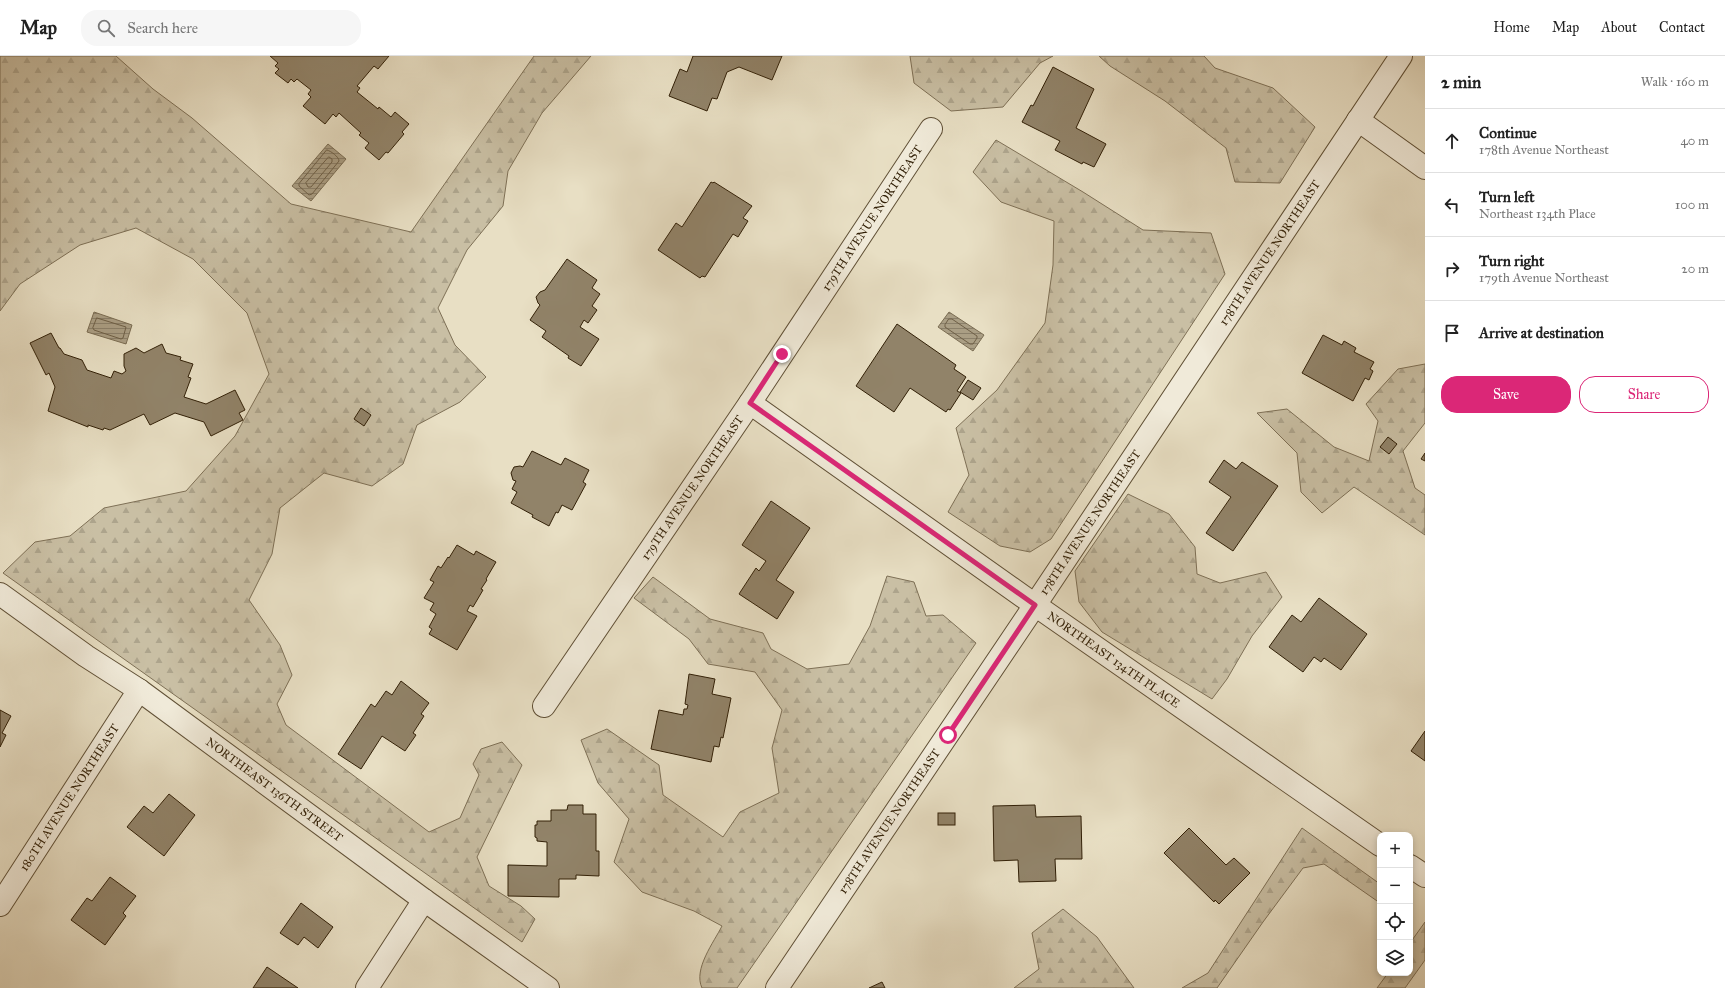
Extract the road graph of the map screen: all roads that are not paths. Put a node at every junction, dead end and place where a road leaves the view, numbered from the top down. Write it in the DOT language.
graph roads {
  1 [pos="1401,56"];
  2 [pos="1358,120"];
  3 [pos="932,129"];
  4 [pos="1425,168"];
  5 [pos="750,403"];
  6 [pos="0,594"];
  7 [pos="1035,605"];
  8 [pos="139,690"];
  9 [pos="544,706"];
  10 [pos="1377,843"];
  11 [pos="1413,868"];
  12 [pos="1425,876"];
  13 [pos="424,900"];
  14 [pos="0,905"];
  15 [pos="367,988"];
  16 [pos="548,988"];
  17 [pos="777,988"];
  1 -- 2 [label="street, 178TH AVENUE NORTHEAST"];
  2 -- 4 [label="street"];
  2 -- 7 [label="street, 178TH AVENUE NORTHEAST"];
  3 -- 5 [label="street, 179TH AVENUE NORTHEAST"];
  5 -- 7 [label="street, NORTHEAST 134TH PLACE"];
  5 -- 9 [label="street, 179TH AVENUE NORTHEAST"];
  6 -- 8 [label="street, NORTHEAST 136TH STREET"];
  7 -- 10 [label="street, NORTHEAST 134TH PLACE"];
  7 -- 17 [label="street, 178TH AVENUE NORTHEAST"];
  8 -- 13 [label="street, NORTHEAST 136TH STREET"];
  8 -- 14 [label="street, 180TH AVENUE NORTHEAST"];
  11 -- 12 [label="street"];
  13 -- 15 [label="street"];
  13 -- 16 [label="street, NORTHEAST 136TH STREET"];
}
